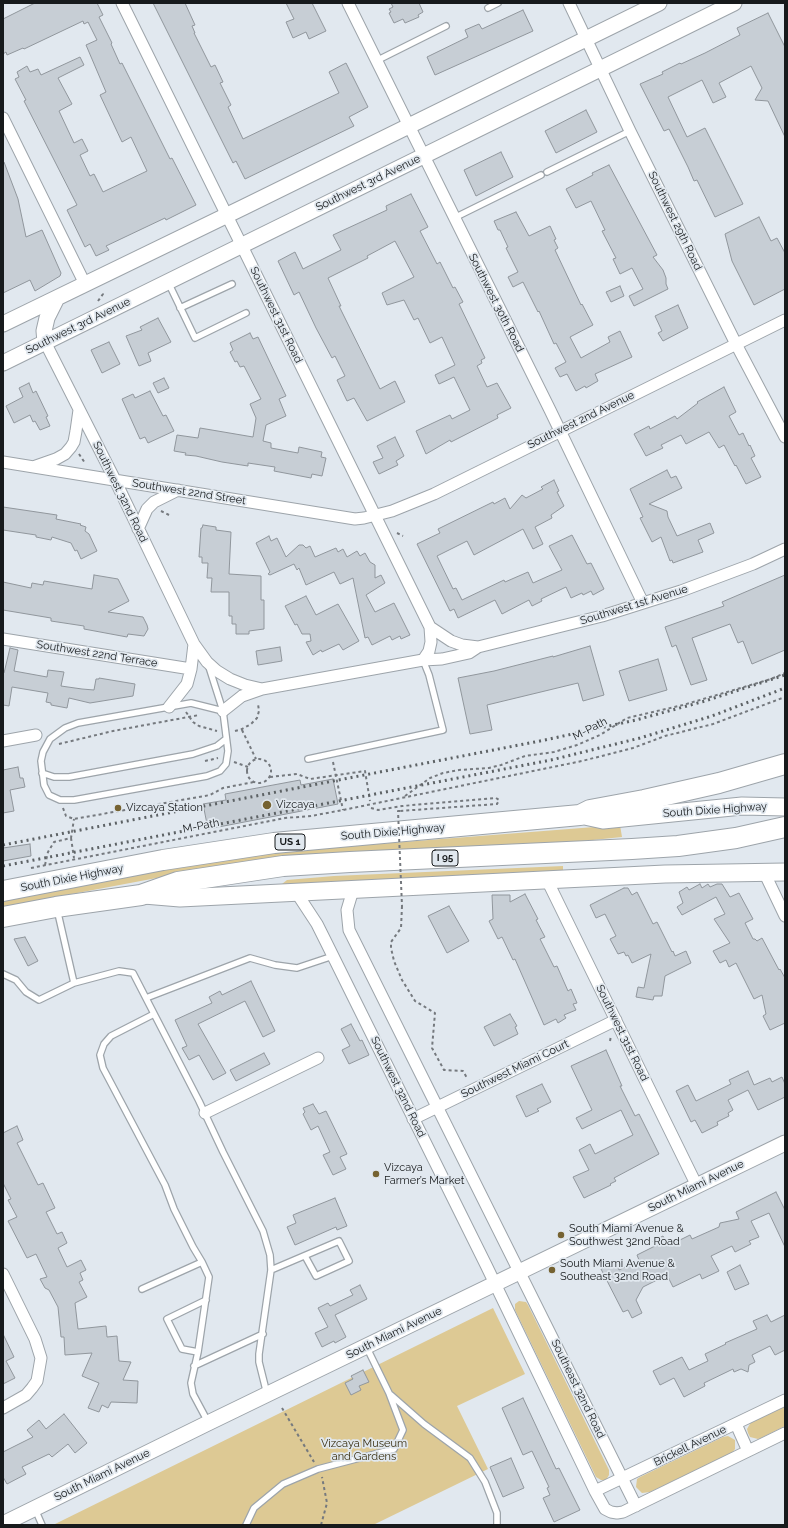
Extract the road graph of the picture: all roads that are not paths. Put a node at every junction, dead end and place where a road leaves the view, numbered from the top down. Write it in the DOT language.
graph roads {
  1 [pos="122,3"];
  2 [pos="348,3"];
  3 [pos="498,3"];
  4 [pos="569,3"];
  5 [pos="659,3"];
  6 [pos="734,3"];
  7 [pos="488,8"];
  8 [pos="446,26"];
  9 [pos="587,38"];
  10 [pos="376,61"];
  11 [pos="601,69"];
  12 [pos="3,118"];
  13 [pos="409,126"];
  14 [pos="630,131"];
  15 [pos="424,156"];
  16 [pos="547,172"];
  17 [pos="541,175"];
  18 [pos="227,215"];
  19 [pos="454,218"];
  20 [pos="242,246"];
  21 [pos="168,282"];
  22 [pos="86,284"];
  23 [pos="232,284"];
  24 [pos="57,298"];
  25 [pos="180,308"];
  26 [pos="246,313"];
  27 [pos="785,320"];
  28 [pos="3,324"];
  29 [pos="45,342"];
  30 [pos="736,344"];
  31 [pos="3,363"];
  32 [pos="79,410"];
  33 [pos="559,430"];
  34 [pos="785,437"];
  35 [pos="3,462"];
  36 [pos="33,467"];
  37 [pos="115,480"];
  38 [pos="178,490"];
  39 [pos="376,516"];
  40 [pos="138,529"];
  41 [pos="785,549"];
  42 [pos="643,603"];
  43 [pos="430,627"];
  44 [pos="3,639"];
  45 [pos="194,644"];
  46 [pos="478,647"];
  47 [pos="423,660"];
  48 [pos="207,662"];
  49 [pos="191,669"];
  50 [pos="262,689"];
  51 [pos="169,707"];
  52 [pos="223,711"];
  53 [pos="36,735"];
  54 [pos="226,739"];
  55 [pos="3,741"];
  56 [pos="308,759"];
  57 [pos="785,764"];
  58 [pos="42,773"];
  59 [pos="785,807"];
  60 [pos="580,815"];
  61 [pos="785,827"];
  62 [pos="764,872"];
  63 [pos="785,872"];
  64 [pos="547,880"];
  65 [pos="353,890"];
  66 [pos="3,891"];
  67 [pos="296,892"];
  68 [pos="141,895"];
  69 [pos="56,907"];
  70 [pos="785,916"];
  71 [pos="3,917"];
  72 [pos="333,956"];
  73 [pos="3,974"];
  74 [pos="74,983"];
  75 [pos="146,998"];
  76 [pos="154,1014"];
  77 [pos="616,1020"];
  78 [pos="318,1058"];
  79 [pos="437,1107"];
  80 [pos="205,1113"];
  81 [pos="413,1119"];
  82 [pos="785,1143"];
  83 [pos="697,1186"];
  84 [pos="305,1256"];
  85 [pos="202,1262"];
  86 [pos="271,1270"];
  87 [pos="520,1272"];
  88 [pos="3,1274"];
  89 [pos="495,1284"];
  90 [pos="142,1289"];
  91 [pos="206,1300"];
  92 [pos="263,1334"];
  93 [pos="367,1346"];
  94 [pos="198,1352"];
  95 [pos="194,1366"];
  96 [pos="389,1393"];
  97 [pos="267,1394"];
  98 [pos="785,1400"];
  99 [pos="3,1408"];
  100 [pos="208,1423"];
  101 [pos="736,1424"];
  102 [pos="785,1433"];
  103 [pos="748,1451"];
  104 [pos="622,1478"];
  105 [pos="595,1491"];
  106 [pos="636,1506"];
  107 [pos="35,1508"];
  108 [pos="3,1524"];
  109 [pos="42,1525"];
  110 [pos="246,1525"];
  111 [pos="497,1525"];
  1 -- 18 [label="street, Southwest 31st Road"];
  2 -- 10 [label="street, Southwest 30th Road"];
  3 -- 7 [label="lane"];
  4 -- 9 [label="street, Southwest 29th Road"];
  5 -- 9 [label="main road"];
  6 -- 11 [label="main road, Southwest 3rd Avenue"];
  8 -- 10 [label="lane"];
  9 -- 11 [label="street, Southwest 29th Road"];
  9 -- 13 [label="main road"];
  10 -- 13 [label="street, Southwest 30th Road"];
  11 -- 14 [label="street, Southwest 29th Road"];
  11 -- 15 [label="main road, Southwest 3rd Avenue"];
  12 -- 22 [label="street"];
  13 -- 15 [label="street, Southwest 30th Road"];
  13 -- 18 [label="main road"];
  14 -- 16 [label="lane"];
  14 -- 30 [label="street, Southwest 29th Road"];
  15 -- 19 [label="street, Southwest 30th Road"];
  15 -- 20 [label="main road, Southwest 3rd Avenue"];
  17 -- 19 [label="lane"];
  18 -- 20 [label="street, Southwest 31st Road"];
  18 -- 22 [label="main road"];
  19 -- 33 [label="street, Southwest 30th Road"];
  20 -- 21 [label="main road, Southwest 3rd Avenue"];
  20 -- 39 [label="street, Southwest 31st Road"];
  21 -- 25 [label="lane"];
  21 -- 29 [label="main road, Southwest 3rd Avenue"];
  22 -- 24 [label="main road"];
  23 -- 25 [label="lane"];
  24 -- 28 [label="main road"];
  24 -- 29 [label="main road"];
  25 -- 26 [label="lane"];
  27 -- 30 [label="street, Southwest 2nd Avenue"];
  29 -- 31 [label="main road, Southwest 3rd Avenue"];
  29 -- 32 [label="street, Southwest 32nd Road"];
  30 -- 33 [label="street, Southwest 2nd Avenue"];
  30 -- 34 [label="street, Southwest 29th Road"];
  32 -- 36 [label="street"];
  32 -- 37 [label="street, Southwest 32nd Road"];
  33 -- 39 [label="street, Southwest 2nd Avenue"];
  33 -- 42 [label="street, Southwest 30th Road"];
  35 -- 36 [label="street, Southwest 22nd Street"];
  36 -- 37 [label="street, Southwest 22nd Street"];
  37 -- 38 [label="street, Southwest 22nd Street"];
  37 -- 40 [label="street, Southwest 32nd Road"];
  38 -- 39 [label="street, Southwest 22nd Street"];
  38 -- 40 [label="street"];
  39 -- 43 [label="street, Southwest 31st Road"];
  40 -- 45 [label="street, Southwest 32nd Road"];
  41 -- 42 [label="street, Southwest 1st Avenue"];
  42 -- 46 [label="street, Southwest 1st Avenue"];
  43 -- 46 [label="street, Southwest 1st Avenue"];
  43 -- 47 [label="street"];
  44 -- 49 [label="street, Southwest 22nd Terrace"];
  45 -- 48 [label="street, Southwest 32nd Road"];
  45 -- 49 [label="street"];
  46 -- 47 [label="street, Southwest 1st Avenue"];
  47 -- 50 [label="street, Southwest 1st Avenue"];
  47 -- 56 [label="lane"];
  48 -- 50 [label="street, Southwest 1st Avenue"];
  48 -- 52 [label="lane"];
  49 -- 51 [label="street"];
  50 -- 52 [label="street, Southwest 1st Avenue"];
  51 -- 52 [label="lane"];
  51 -- 58 [label="lane"];
  52 -- 54 [label="lane"];
  53 -- 55 [label="street"];
  54 -- 58 [label="lane"];
  54 -- 58 [label="lane"];
  57 -- 60 [label="highway"];
  59 -- 60 [label="main road, South Dixie Highway"];
  60 -- 66 [label="highway, South Dixie Highway / US 1"];
  61 -- 68 [label="highway, I 95"];
  62 -- 63 [label="main road"];
  62 -- 64 [label="main road"];
  62 -- 70 [label="street"];
  64 -- 65 [label="main road"];
  64 -- 77 [label="street, Southwest 31st Road"];
  65 -- 67 [label="main road"];
  65 -- 79 [label="street"];
  67 -- 68 [label="main road"];
  67 -- 72 [label="street, Southwest 32nd Road"];
  68 -- 69 [label="highway"];
  69 -- 71 [label="highway"];
  69 -- 74 [label="lane"];
  72 -- 75 [label="lane"];
  72 -- 81 [label="street, Southwest 32nd Road"];
  73 -- 74 [label="lane"];
  74 -- 75 [label="lane"];
  75 -- 76 [label="lane"];
  76 -- 80 [label="lane"];
  76 -- 85 [label="lane"];
  77 -- 79 [label="street, Southwest Miami Court"];
  77 -- 83 [label="street, Southwest 31st Road"];
  78 -- 80 [label="street"];
  79 -- 81 [label="street, Southwest Miami Court"];
  79 -- 87 [label="street"];
  80 -- 86 [label="lane"];
  81 -- 89 [label="street, Southwest 32nd Road"];
  82 -- 83 [label="main road, South Miami Avenue"];
  83 -- 87 [label="main road, South Miami Avenue"];
  84 -- 84 [label="lane"];
  84 -- 86 [label="lane"];
  85 -- 90 [label="lane"];
  85 -- 91 [label="lane"];
  86 -- 92 [label="lane"];
  87 -- 89 [label="main road, South Miami Avenue"];
  87 -- 104 [label="street, Southeast 32nd Road"];
  88 -- 99 [label="street"];
  89 -- 93 [label="main road, South Miami Avenue"];
  89 -- 105 [label="street"];
  91 -- 94 [label="lane"];
  91 -- 94 [label="lane"];
  92 -- 95 [label="lane"];
  92 -- 97 [label="lane"];
  93 -- 96 [label="lane"];
  93 -- 97 [label="main road, South Miami Avenue"];
  94 -- 95 [label="lane"];
  95 -- 100 [label="lane"];
  96 -- 110 [label="lane"];
  96 -- 111 [label="lane"];
  97 -- 100 [label="main road, South Miami Avenue"];
  98 -- 101 [label="street, Brickell Avenue"];
  100 -- 107 [label="main road, South Miami Avenue"];
  101 -- 103 [label="street"];
  101 -- 104 [label="street, Brickell Avenue"];
  102 -- 103 [label="street"];
  103 -- 106 [label="street"];
  104 -- 105 [label="street, Brickell Avenue"];
  104 -- 106 [label="street, Southeast 32nd Road"];
  105 -- 106 [label="street"];
  107 -- 108 [label="main road, South Miami Avenue"];
  107 -- 109 [label="lane"];
}
